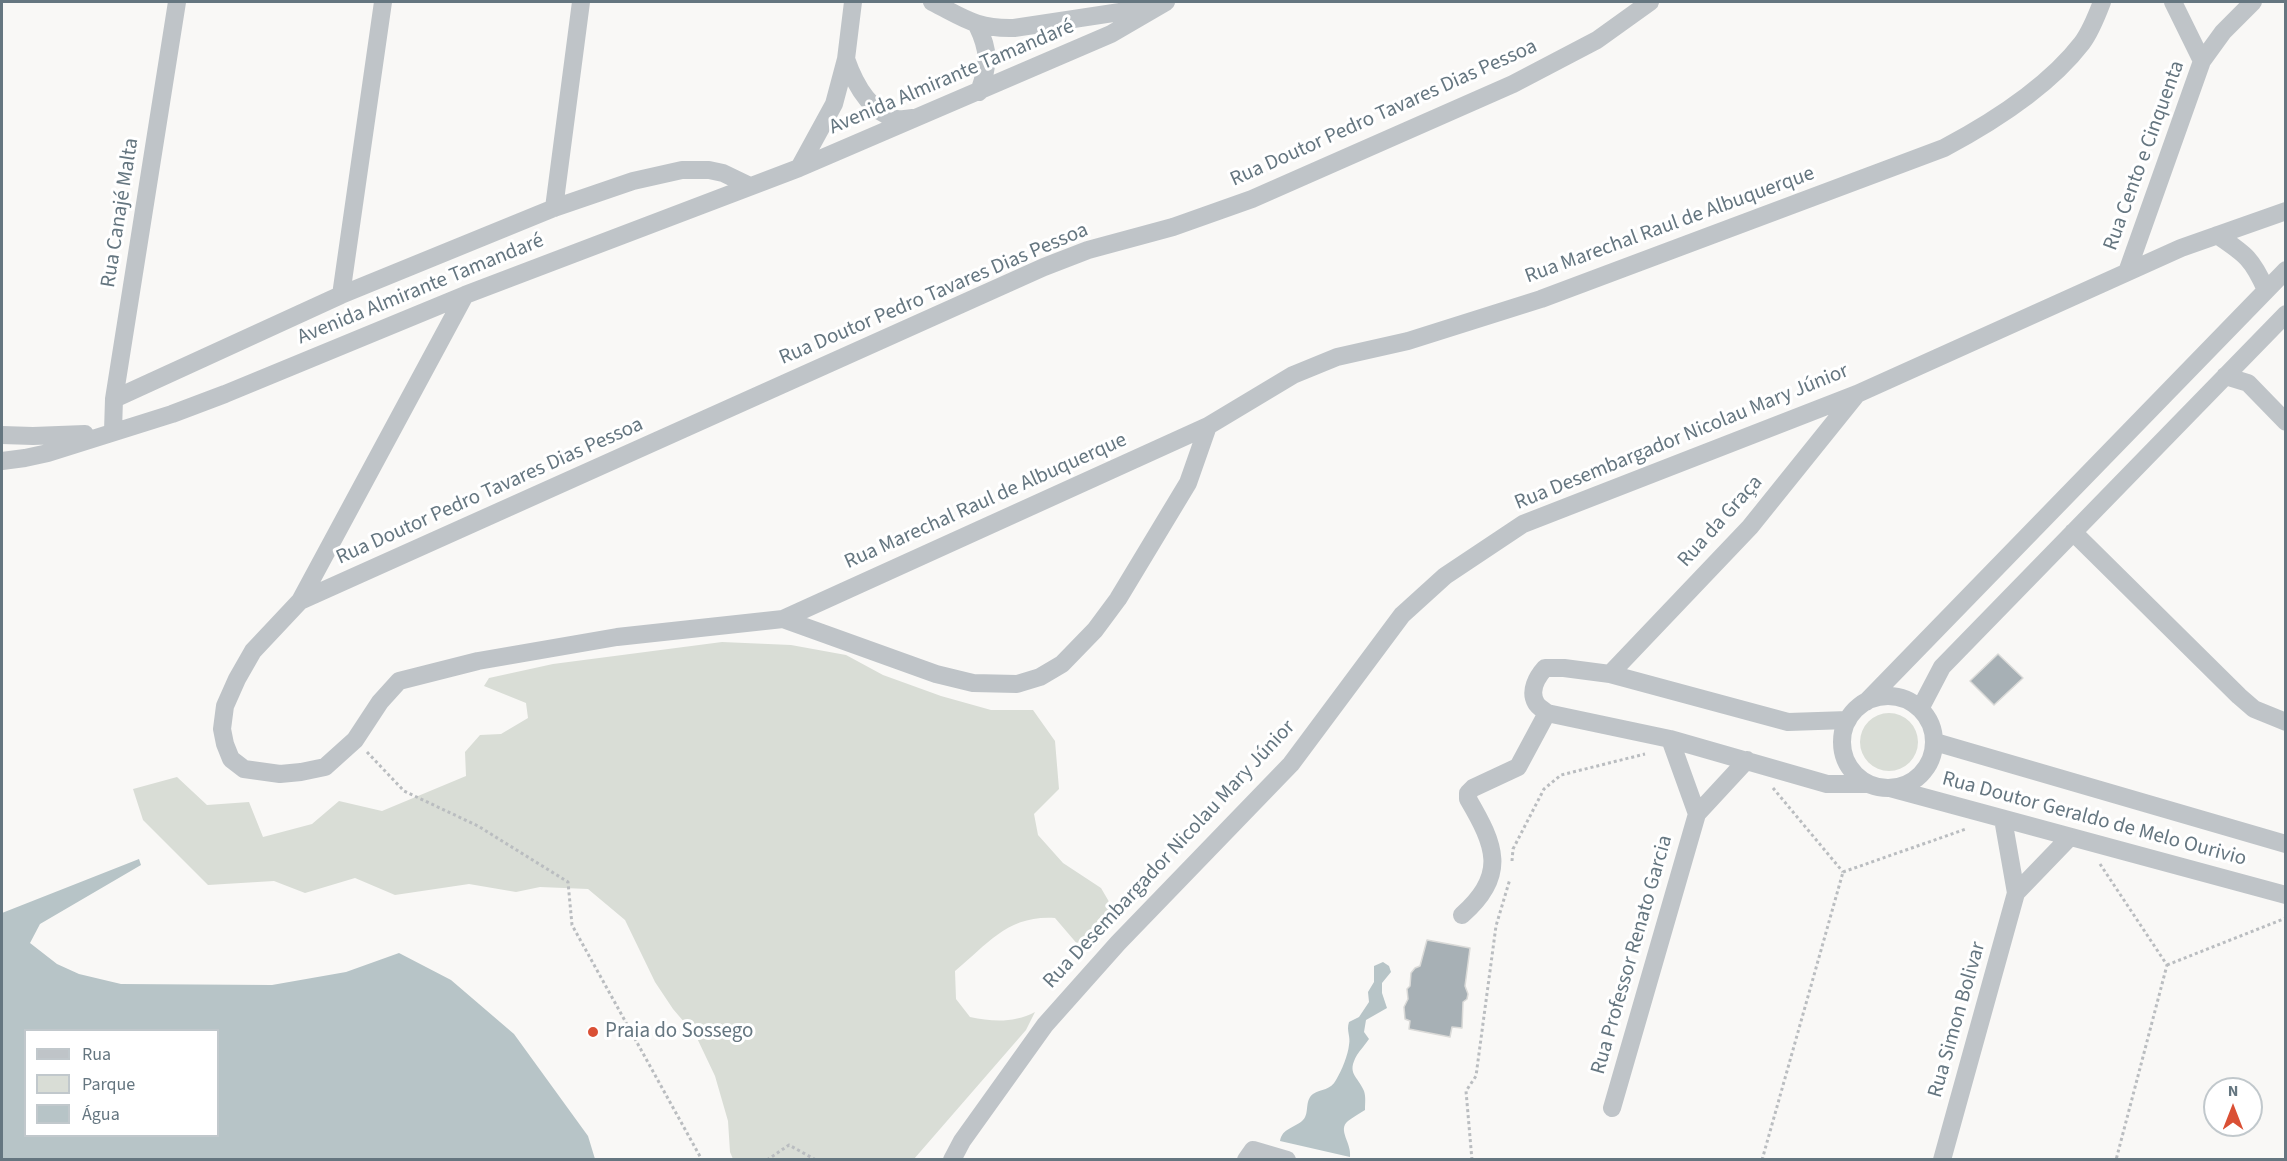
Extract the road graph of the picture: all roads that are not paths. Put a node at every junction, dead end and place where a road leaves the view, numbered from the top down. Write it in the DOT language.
graph roads {
  1 [pos="177,2"];
  2 [pos="383,2"];
  3 [pos="581,2"];
  4 [pos="853,2"];
  5 [pos="865,2"];
  6 [pos="932,2"];
  7 [pos="1650,2"];
  8 [pos="2102,2"];
  9 [pos="2173,2"];
  10 [pos="2253,2"];
  11 [pos="1161,4"];
  12 [pos="852,20"];
  13 [pos="977,25"];
  14 [pos="846,59"];
  15 [pos="2202,61"];
  16 [pos="979,92"];
  17 [pos="915,118"];
  18 [pos="799,168"];
  19 [pos="750,186"];
  20 [pos="554,208"];
  21 [pos="2286,211"];
  22 [pos="2217,235"];
  23 [pos="2286,270"];
  24 [pos="2127,272"];
  25 [pos="2266,290"];
  26 [pos="341,295"];
  27 [pos="465,295"];
  28 [pos="2286,314"];
  29 [pos="2241,359"];
  30 [pos="2225,376"];
  31 [pos="2248,383"];
  32 [pos="1857,394"];
  33 [pos="114,399"];
  34 [pos="2286,422"];
  35 [pos="1208,426"];
  36 [pos="110,432"];
  37 [pos="2,435"];
  38 [pos="2,461"];
  39 [pos="2073,532"];
  40 [pos="300,602"];
  41 [pos="783,619"];
  42 [pos="1610,674"];
  43 [pos="1866,702"];
  44 [pos="1920,709"];
  45 [pos="1547,713"];
  46 [pos="1848,720"];
  47 [pos="2286,722"];
  48 [pos="1935,742"];
  49 [pos="1672,743"];
  50 [pos="1749,761"];
  51 [pos="1869,784"];
  52 [pos="1890,788"];
  53 [pos="1697,814"];
  54 [pos="2001,818"];
  55 [pos="2078,839"];
  56 [pos="2286,844"];
  57 [pos="2016,893"];
  58 [pos="2286,895"];
  59 [pos="1462,915"];
  60 [pos="1612,1108"];
  61 [pos="952,1160"];
  62 [pos="1246,1160"];
  63 [pos="1287,1160"];
  64 [pos="1942,1160"];
  1 -- 33 [label="street, Rua Canajé Malta"];
  2 -- 26 [label="street"];
  3 -- 20 [label="street"];
  4 -- 12 [label="street"];
  5 -- 12 [label="street"];
  6 -- 13 [label="street"];
  7 -- 40 [label="street, Rua Doutor Pedro Tavares Dias Pessoa"];
  8 -- 35 [label="street, Rua Marechal Raul de Albuquerque"];
  9 -- 15 [label="street"];
  10 -- 15 [label="street, Rua Cento e Cinquenta"];
  11 -- 13 [label="street"];
  11 -- 16 [label="street, Avenida Almirante Tamandaré"];
  12 -- 14 [label="street"];
  13 -- 16 [label="street"];
  14 -- 17 [label="street"];
  14 -- 18 [label="street"];
  15 -- 24 [label="street, Rua Cento e Cinquenta"];
  16 -- 17 [label="street, Avenida Almirante Tamandaré"];
  17 -- 18 [label="street, Avenida Almirante Tamandaré"];
  18 -- 19 [label="street, Avenida Almirante Tamandaré"];
  19 -- 20 [label="street, Avenida Almirante Tamandaré"];
  19 -- 27 [label="street, Avenida Almirante Tamandaré"];
  20 -- 26 [label="street, Avenida Almirante Tamandaré"];
  21 -- 22 [label="street, Rua Desembargador Nicolau Mary Júnior"];
  22 -- 24 [label="street, Rua Desembargador Nicolau Mary Júnior"];
  22 -- 25 [label="street"];
  23 -- 25 [label="street"];
  24 -- 32 [label="street, Rua Desembargador Nicolau Mary Júnior"];
  25 -- 43 [label="street"];
  26 -- 33 [label="street, Avenida Almirante Tamandaré"];
  27 -- 36 [label="street, Avenida Almirante Tamandaré"];
  27 -- 40 [label="street, Rua Marechal Raul de Albuquerque"];
  28 -- 29 [label="street"];
  29 -- 30 [label="street"];
  29 -- 31 [label="street"];
  30 -- 31 [label="street"];
  30 -- 39 [label="street"];
  31 -- 34 [label="street"];
  32 -- 42 [label="street, Rua da Graça"];
  32 -- 61 [label="street, Rua Desembargador Nicolau Mary Júnior"];
  33 -- 36 [label="street, Rua Canajé Malta"];
  35 -- 41 [label="street, Rua Marechal Raul de Albuquerque"];
  35 -- 41 [label="street, Rua Marechal Raul de Albuquerque"];
  36 -- 37 [label="street, Avenida Almirante Tamandaré"];
  36 -- 38 [label="street, Avenida Almirante Tamandaré"];
  39 -- 44 [label="street"];
  39 -- 47 [label="street"];
  40 -- 41 [label="street, Rua Marechal Raul de Albuquerque"];
  42 -- 45 [label="street"];
  42 -- 46 [label="street"];
  43 -- 44 [label="street"];
  43 -- 46 [label="street"];
  44 -- 48 [label="street"];
  45 -- 49 [label="street"];
  45 -- 59 [label="street"];
  46 -- 51 [label="street"];
  48 -- 52 [label="street"];
  48 -- 56 [label="street, Rua Doutor Geraldo de Melo Ourivio"];
  49 -- 50 [label="street"];
  49 -- 53 [label="street, Rua Professor Renato Garcia"];
  50 -- 51 [label="street"];
  50 -- 53 [label="street, Rua Professor Renato Garcia"];
  51 -- 52 [label="street"];
  52 -- 54 [label="street, Rua Doutor Geraldo de Melo Ourivio"];
  53 -- 60 [label="street, Rua Professor Renato Garcia"];
  54 -- 55 [label="street, Rua Doutor Geraldo de Melo Ourivio"];
  54 -- 57 [label="street, Rua Simon Bolivar"];
  55 -- 57 [label="street, Rua Simon Bolivar"];
  55 -- 58 [label="street, Rua Doutor Geraldo de Melo Ourivio"];
  57 -- 64 [label="street, Rua Simon Bolivar"];
  62 -- 63 [label="street"];
}
